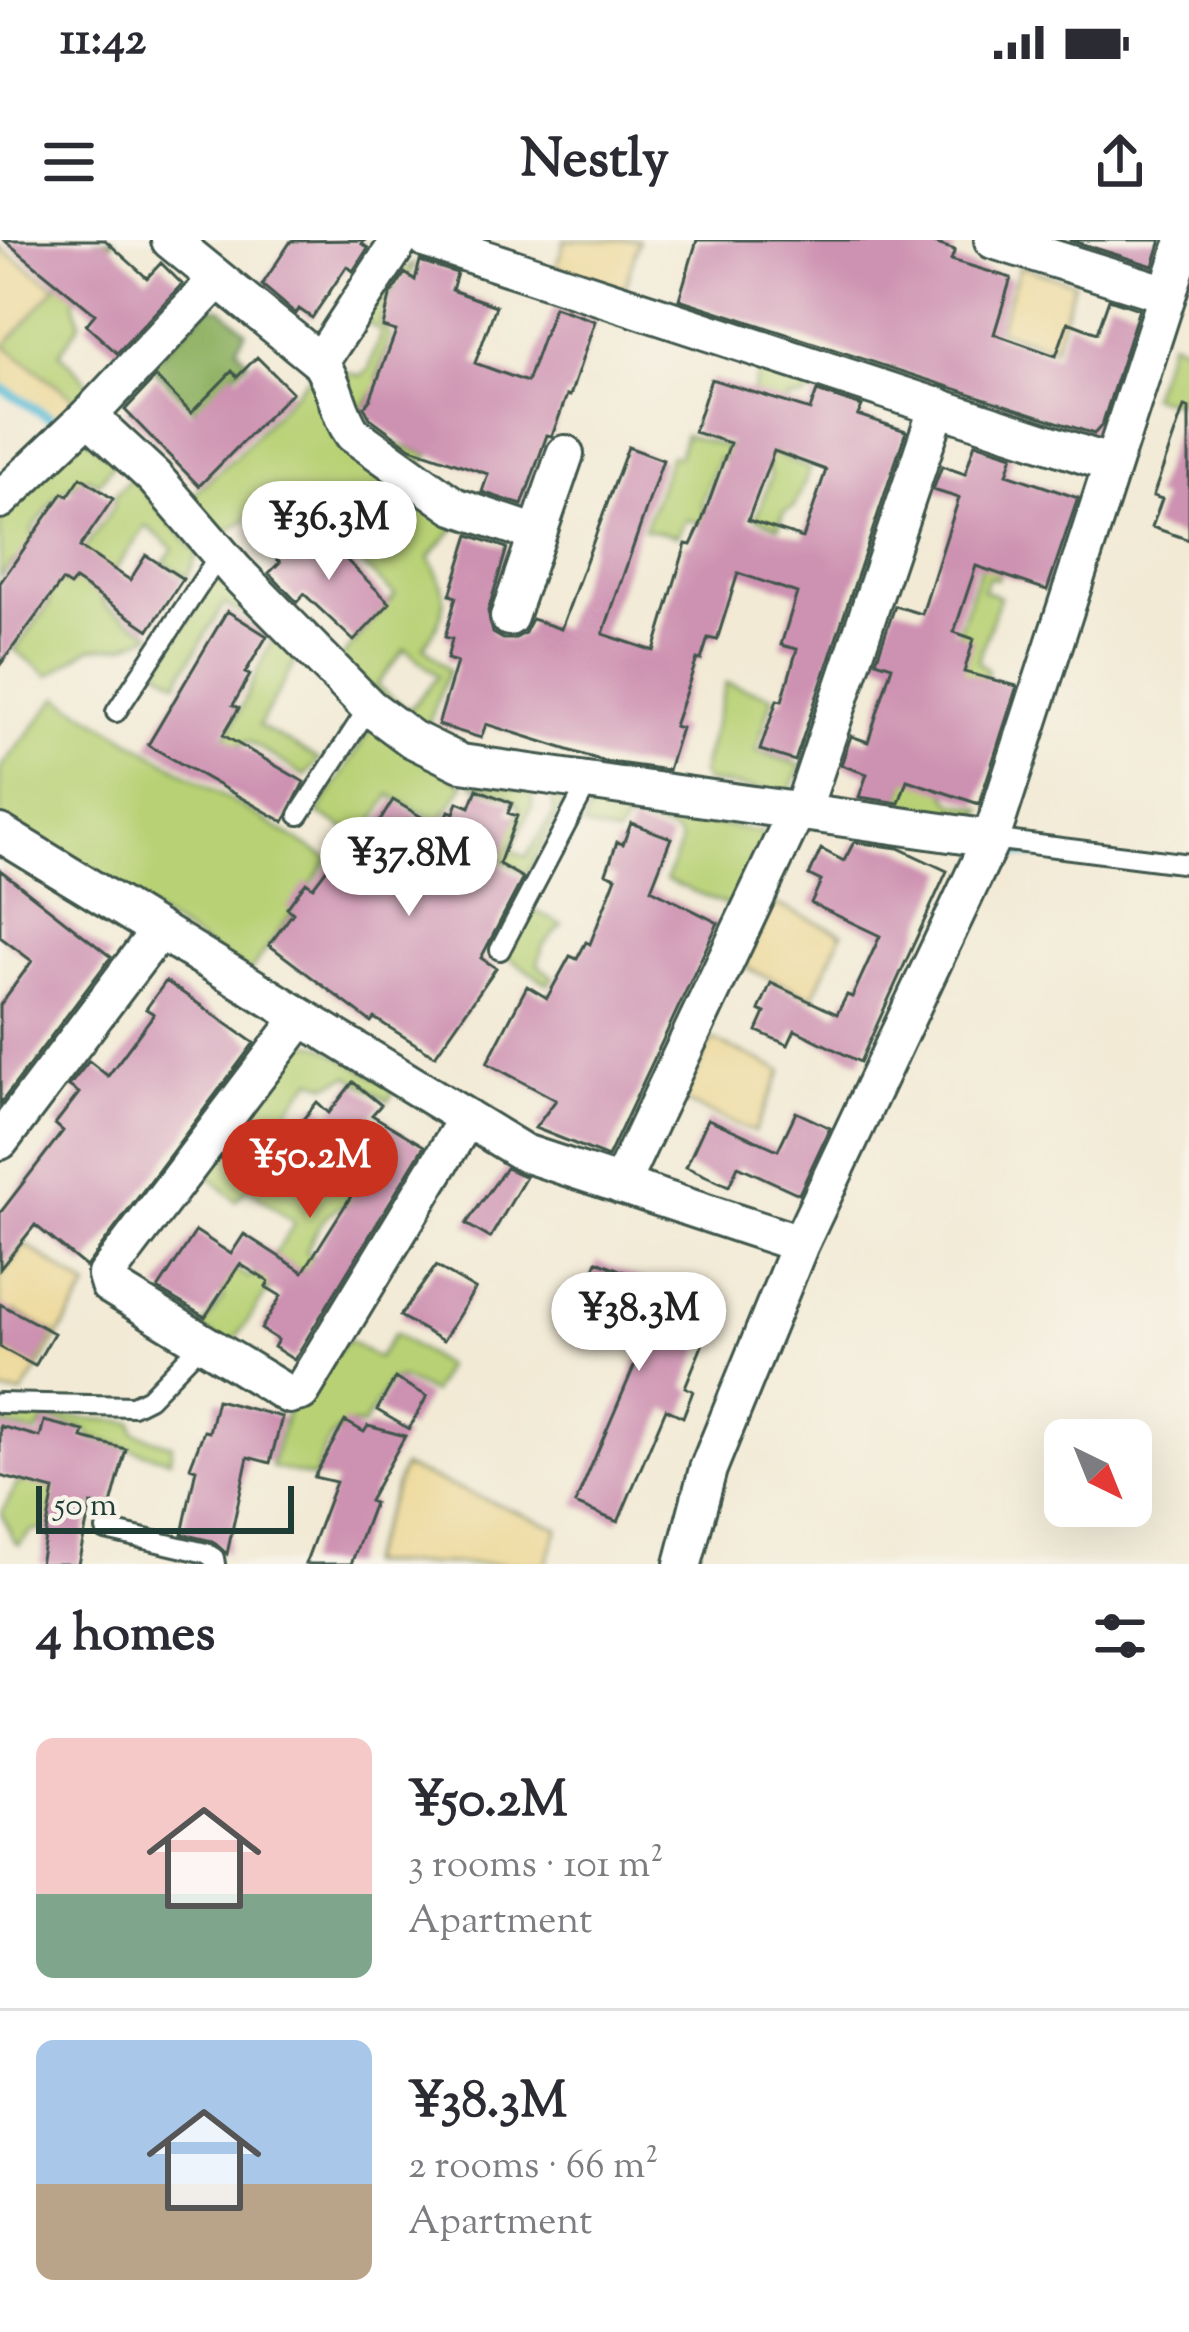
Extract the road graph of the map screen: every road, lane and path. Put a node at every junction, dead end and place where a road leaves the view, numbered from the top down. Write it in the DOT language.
graph roads {
  1 [pos="170,240"];
  2 [pos="400,240"];
  3 [pos="428,240"];
  4 [pos="993,240"];
  5 [pos="1185,240"];
  6 [pos="218,279"];
  7 [pos="1167,294"];
  8 [pos="320,362"];
  9 [pos="938,406"];
  10 [pos="88,416"];
  11 [pos="565,454"];
  12 [pos="1109,463"];
  13 [pos="0,500"];
  14 [pos="537,534"];
  15 [pos="220,554"];
  16 [pos="509,617"];
  17 [pos="369,707"];
  18 [pos="116,712"];
  19 [pos="589,781"];
  20 [pos="800,810"];
  21 [pos="299,815"];
  22 [pos="991,838"];
  23 [pos="3,841"];
  24 [pos="1189,864"];
  25 [pos="158,932"];
  26 [pos="500,950"];
  27 [pos="302,1018"];
  28 [pos="467,1118"];
  29 [pos="0,1141"];
  30 [pos="620,1185"];
  31 [pos="800,1244"];
  32 [pos="203,1342"];
  33 [pos="0,1403"];
  34 [pos="106,1530"];
  35 [pos="215,1564"];
  36 [pos="683,1564"];
  1 -- 6 [label="street"];
  2 -- 8 [label="street"];
  3 -- 9 [label="street"];
  4 -- 7 [label="street"];
  5 -- 7 [label="street"];
  6 -- 8 [label="street"];
  6 -- 10 [label="street"];
  7 -- 12 [label="street"];
  8 -- 14 [label="street"];
  9 -- 12 [label="street"];
  9 -- 20 [label="street"];
  10 -- 13 [label="street"];
  10 -- 15 [label="street"];
  11 -- 14 [label="street"];
  12 -- 22 [label="street"];
  14 -- 16 [label="street"];
  15 -- 17 [label="street"];
  15 -- 18 [label="lane"];
  17 -- 19 [label="street"];
  17 -- 21 [label="lane"];
  19 -- 20 [label="street"];
  19 -- 26 [label="lane"];
  20 -- 22 [label="street"];
  20 -- 30 [label="street"];
  22 -- 24 [label="lane"];
  22 -- 31 [label="street"];
  23 -- 25 [label="street"];
  25 -- 27 [label="street"];
  25 -- 29 [label="street"];
  27 -- 28 [label="street"];
  27 -- 32 [label="street"];
  28 -- 30 [label="street"];
  28 -- 32 [label="street"];
  30 -- 31 [label="street"];
  31 -- 36 [label="street"];
  32 -- 33 [label="lane"];
  34 -- 35 [label="lane"];
}
